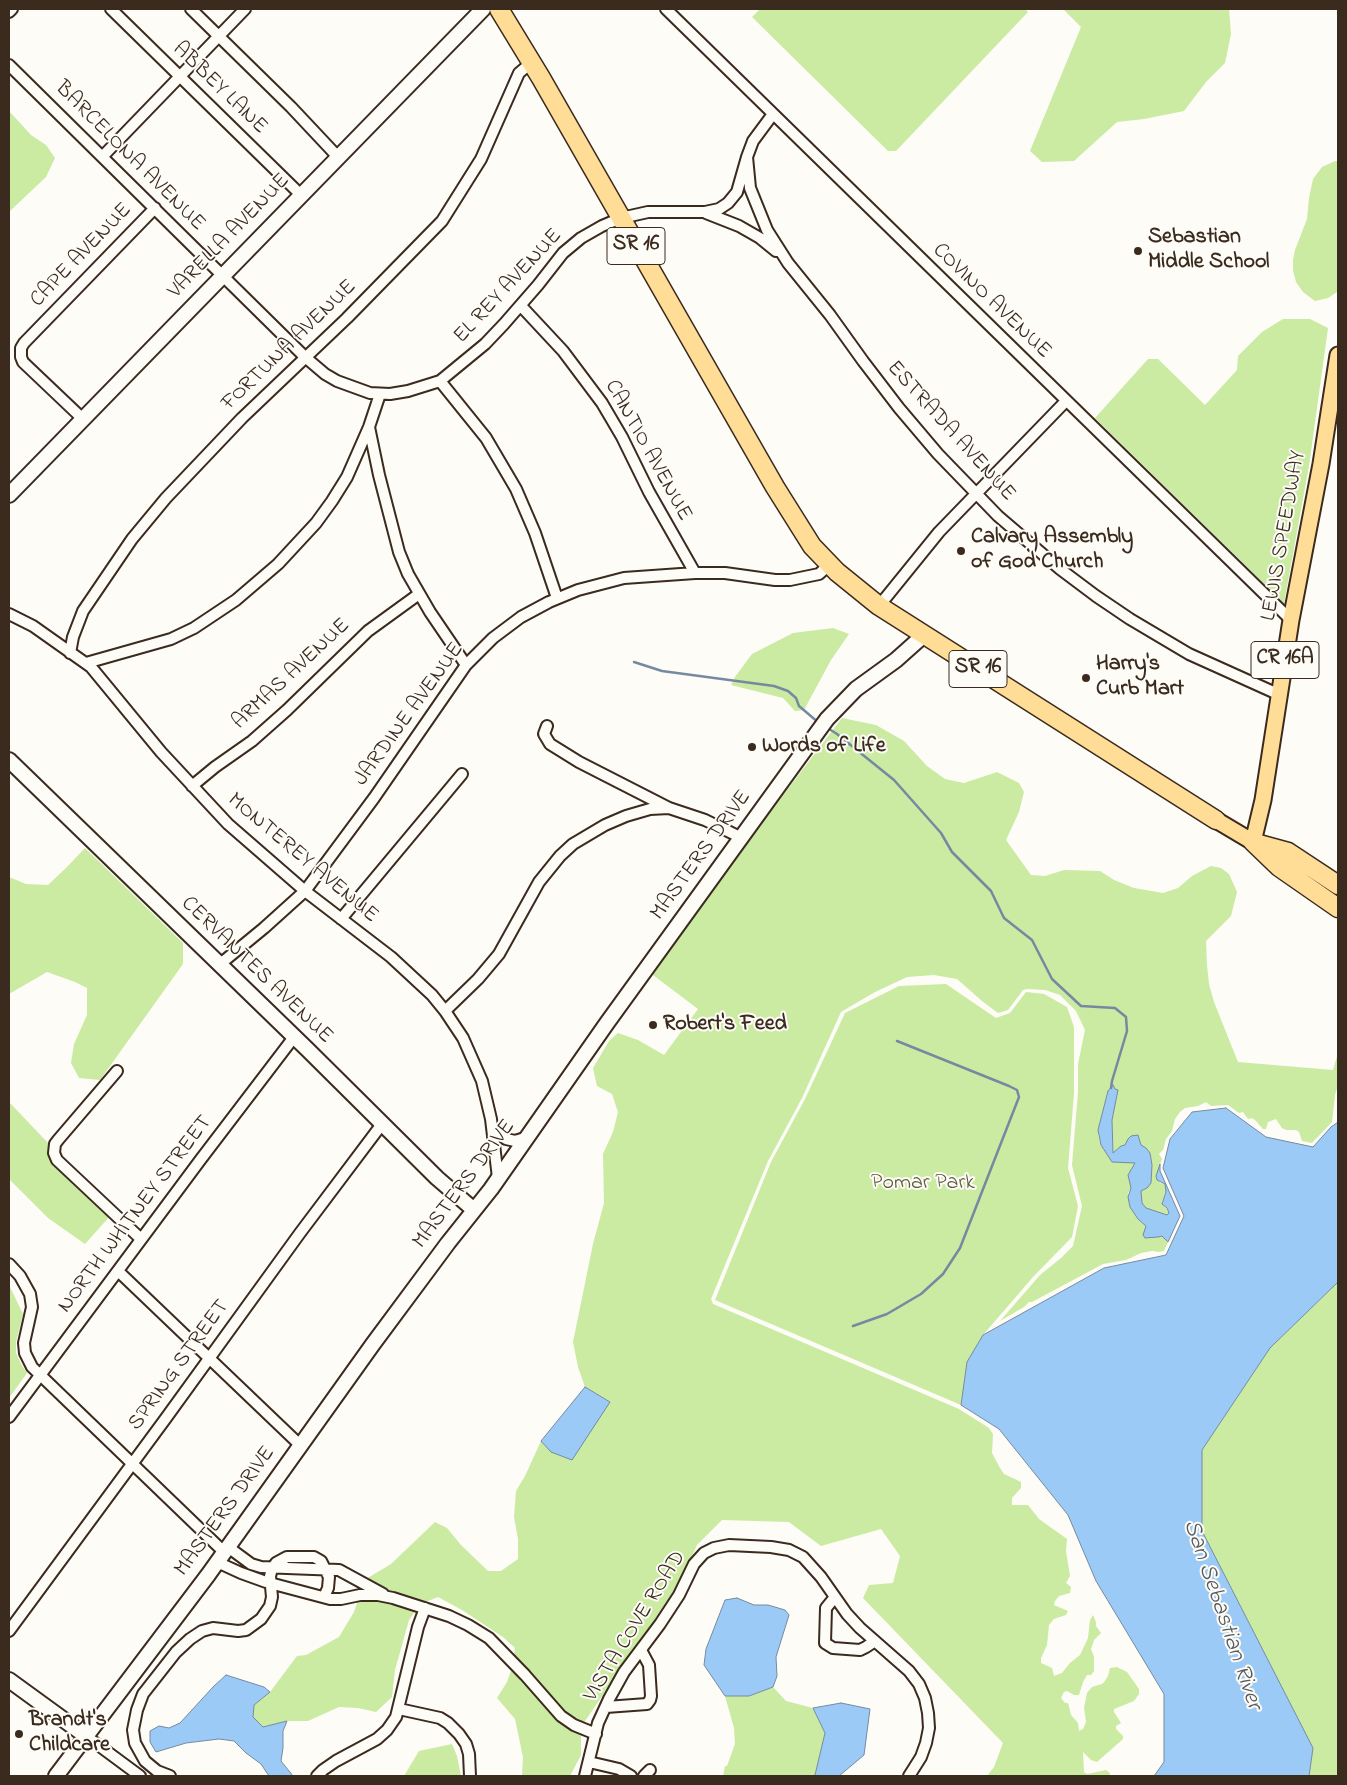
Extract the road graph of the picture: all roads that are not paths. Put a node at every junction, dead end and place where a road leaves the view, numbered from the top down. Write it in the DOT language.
graph roads {
  1 [pos="12,9"];
  2 [pos="111,9"];
  3 [pos="191,9"];
  4 [pos="245,9"];
  5 [pos="483,9"];
  6 [pos="499,9"];
  7 [pos="666,9"];
  8 [pos="9,12"];
  9 [pos="219,36"];
  10 [pos="532,62"];
  11 [pos="9,65"];
  12 [pos="180,77"];
  13 [pos="773,114"];
  14 [pos="103,156"];
  15 [pos="338,157"];
  16 [pos="747,157"];
  17 [pos="301,195"];
  18 [pos="155,208"];
  19 [pos="705,212"];
  20 [pos="620,218"];
  21 [pos="784,256"];
  22 [pos="222,276"];
  23 [pos="521,306"];
  24 [pos="1338,355"];
  25 [pos="305,357"];
  26 [pos="440,381"];
  27 [pos="380,394"];
  28 [pos="1066,400"];
  29 [pos="83,418"];
  30 [pos="369,427"];
  31 [pos="976,494"];
  32 [pos="9,495"];
  33 [pos="829,565"];
  34 [pos="694,573"];
  35 [pos="419,594"];
  36 [pos="557,598"];
  37 [pos="879,606"];
  38 [pos="9,614"];
  39 [pos="1291,620"];
  40 [pos="924,635"];
  41 [pos="70,653"];
  42 [pos="86,663"];
  43 [pos="466,665"];
  44 [pos="1280,695"];
  45 [pos="546,730"];
  46 [pos="9,760"];
  47 [pos="462,774"];
  48 [pos="192,786"];
  49 [pos="668,808"];
  50 [pos="1216,820"];
  51 [pos="742,838"];
  52 [pos="1253,842"];
  53 [pos="1338,885"];
  54 [pos="305,892"];
  55 [pos="1338,908"];
  56 [pos="342,919"];
  57 [pos="219,965"];
  58 [pos="445,1011"];
  59 [pos="294,1037"];
  60 [pos="117,1071"];
  61 [pos="382,1124"];
  62 [pos="493,1131"];
  63 [pos="528,1137"];
  64 [pos="498,1178"];
  65 [pos="474,1210"];
  66 [pos="141,1239"];
  67 [pos="9,1264"];
  68 [pos="118,1270"];
  69 [pos="210,1358"];
  70 [pos="40,1375"];
  71 [pos="9,1416"];
  72 [pos="300,1445"];
  73 [pos="131,1463"];
  74 [pos="223,1554"];
  75 [pos="272,1569"];
  76 [pos="326,1569"];
  77 [pos="271,1583"];
  78 [pos="324,1597"];
  79 [pos="835,1597"];
  80 [pos="393,1598"];
  81 [pos="425,1608"];
  82 [pos="9,1631"];
  83 [pos="875,1641"];
  84 [pos="641,1650"];
  85 [pos="9,1680"];
  86 [pos="606,1707"];
  87 [pos="399,1709"];
  88 [pos="596,1734"];
  89 [pos="86,1736"];
  90 [pos="589,1762"];
  91 [pos="56,1776"];
  92 [pos="140,1776"];
  93 [pos="170,1776"];
  94 [pos="317,1776"];
  95 [pos="470,1776"];
  96 [pos="585,1776"];
  97 [pos="631,1776"];
  98 [pos="909,1776"];
  1 -- 8 [label="street"];
  2 -- 12 [label="street, ABBEY LANE"];
  3 -- 9 [label="street"];
  4 -- 9 [label="street"];
  5 -- 15 [label="street, VARELLA AVENUE"];
  6 -- 10 [label="highway, SR 16"];
  7 -- 13 [label="street, COVINO AVENUE"];
  9 -- 12 [label="street"];
  9 -- 15 [label="street"];
  10 -- 20 [label="highway, SR 16"];
  10 -- 25 [label="street, FORTUNA AVENUE"];
  11 -- 14 [label="street, BARCELONA AVENUE"];
  12 -- 14 [label="street"];
  12 -- 17 [label="street, ABBEY LANE"];
  13 -- 16 [label="street"];
  13 -- 28 [label="street, COVINO AVENUE"];
  14 -- 18 [label="street, BARCELONA AVENUE"];
  15 -- 17 [label="street, VARELLA AVENUE"];
  16 -- 19 [label="street, EL REY AVENUE"];
  16 -- 21 [label="street, ESTRADA AVENUE"];
  17 -- 22 [label="street, VARELLA AVENUE"];
  18 -- 22 [label="street, BARCELONA AVENUE"];
  18 -- 29 [label="street, CAPE AVENUE"];
  19 -- 20 [label="street, EL REY AVENUE"];
  19 -- 21 [label="street"];
  20 -- 23 [label="street, EL REY AVENUE"];
  20 -- 33 [label="highway, SR 16"];
  21 -- 31 [label="street, ESTRADA AVENUE"];
  22 -- 25 [label="street, EL REY AVENUE"];
  22 -- 29 [label="street, VARELLA AVENUE"];
  23 -- 26 [label="street, EL REY AVENUE"];
  23 -- 34 [label="street, CANTIO AVENUE"];
  24 -- 39 [label="main road, LEWIS SPEEDWAY / CR 16A"];
  25 -- 27 [label="street, EL REY AVENUE"];
  25 -- 41 [label="street, FORTUNA AVENUE"];
  26 -- 27 [label="street, EL REY AVENUE"];
  26 -- 36 [label="street"];
  27 -- 30 [label="street"];
  28 -- 31 [label="street"];
  28 -- 39 [label="street, COVINO AVENUE"];
  29 -- 32 [label="street, VARELLA AVENUE"];
  30 -- 35 [label="street"];
  30 -- 42 [label="street"];
  31 -- 37 [label="street"];
  31 -- 44 [label="street, ESTRADA AVENUE"];
  33 -- 34 [label="street, JARDINE AVENUE"];
  33 -- 37 [label="highway, SR 16"];
  34 -- 36 [label="street, JARDINE AVENUE"];
  35 -- 43 [label="street"];
  35 -- 48 [label="street, ARMAS AVENUE"];
  36 -- 43 [label="street, JARDINE AVENUE"];
  37 -- 40 [label="highway, SR 16"];
  38 -- 41 [label="street, MONTEREY AVENUE"];
  39 -- 44 [label="main road, LEWIS SPEEDWAY / CR 16A"];
  40 -- 50 [label="highway, SR 16"];
  40 -- 51 [label="street, MASTERS DRIVE"];
  41 -- 42 [label="street, MONTEREY AVENUE"];
  42 -- 48 [label="street, MONTEREY AVENUE"];
  43 -- 54 [label="street, JARDINE AVENUE"];
  44 -- 52 [label="main road, LEWIS SPEEDWAY / CR 16A"];
  45 -- 49 [label="street"];
  46 -- 57 [label="street, CERVANTES AVENUE"];
  47 -- 56 [label="street"];
  48 -- 54 [label="street, MONTEREY AVENUE"];
  49 -- 51 [label="street"];
  49 -- 58 [label="street"];
  50 -- 52 [label="main road, SR 16"];
  51 -- 63 [label="street, MASTERS DRIVE"];
  52 -- 53 [label="highway, SR 16"];
  52 -- 55 [label="highway, SR 16"];
  54 -- 56 [label="street, MONTEREY AVENUE"];
  54 -- 57 [label="street, JARDINE AVENUE"];
  56 -- 58 [label="street, MONTEREY AVENUE"];
  57 -- 59 [label="street, CERVANTES AVENUE"];
  58 -- 62 [label="street, MONTEREY AVENUE"];
  59 -- 61 [label="street, CERVANTES AVENUE"];
  59 -- 66 [label="street, NORTH WHITNEY STREET"];
  60 -- 66 [label="street"];
  61 -- 65 [label="street, CERVANTES AVENUE"];
  61 -- 69 [label="street, SPRING STREET"];
  62 -- 63 [label="street"];
  62 -- 64 [label="street, MONTEREY AVENUE"];
  63 -- 64 [label="street, MASTERS DRIVE"];
  64 -- 65 [label="street, MASTERS DRIVE"];
  65 -- 72 [label="street, MASTERS DRIVE"];
  66 -- 68 [label="street, NORTH WHITNEY STREET"];
  67 -- 70 [label="street"];
  68 -- 69 [label="street"];
  68 -- 70 [label="street, NORTH WHITNEY STREET"];
  69 -- 72 [label="street"];
  69 -- 73 [label="street, SPRING STREET"];
  70 -- 71 [label="street, NORTH WHITNEY STREET"];
  70 -- 73 [label="street"];
  72 -- 74 [label="street, MASTERS DRIVE"];
  73 -- 74 [label="street"];
  73 -- 82 [label="street, SPRING STREET"];
  74 -- 75 [label="street, VISTA COVE ROAD"];
  74 -- 77 [label="street, VISTA COVE ROAD"];
  74 -- 89 [label="street, MASTERS DRIVE"];
  75 -- 76 [label="street, VISTA COVE ROAD"];
  75 -- 77 [label="street"];
  76 -- 78 [label="street"];
  76 -- 80 [label="street, VISTA COVE ROAD"];
  77 -- 78 [label="street, VISTA COVE ROAD"];
  77 -- 93 [label="street"];
  78 -- 80 [label="street, VISTA COVE ROAD"];
  79 -- 83 [label="street, VISTA COVE ROAD"];
  79 -- 83 [label="street"];
  79 -- 84 [label="street, VISTA COVE ROAD"];
  80 -- 81 [label="street, VISTA COVE ROAD"];
  81 -- 87 [label="street"];
  81 -- 88 [label="street, VISTA COVE ROAD"];
  83 -- 98 [label="street, VISTA COVE ROAD"];
  84 -- 86 [label="street, VISTA COVE ROAD"];
  84 -- 86 [label="street"];
  85 -- 89 [label="street"];
  86 -- 88 [label="street, VISTA COVE ROAD"];
  87 -- 94 [label="street"];
  87 -- 95 [label="street"];
  88 -- 90 [label="street, VISTA COVE ROAD"];
  89 -- 91 [label="street, MASTERS DRIVE"];
  89 -- 92 [label="street"];
  90 -- 96 [label="street, VISTA COVE ROAD"];
  90 -- 97 [label="street"];
}
